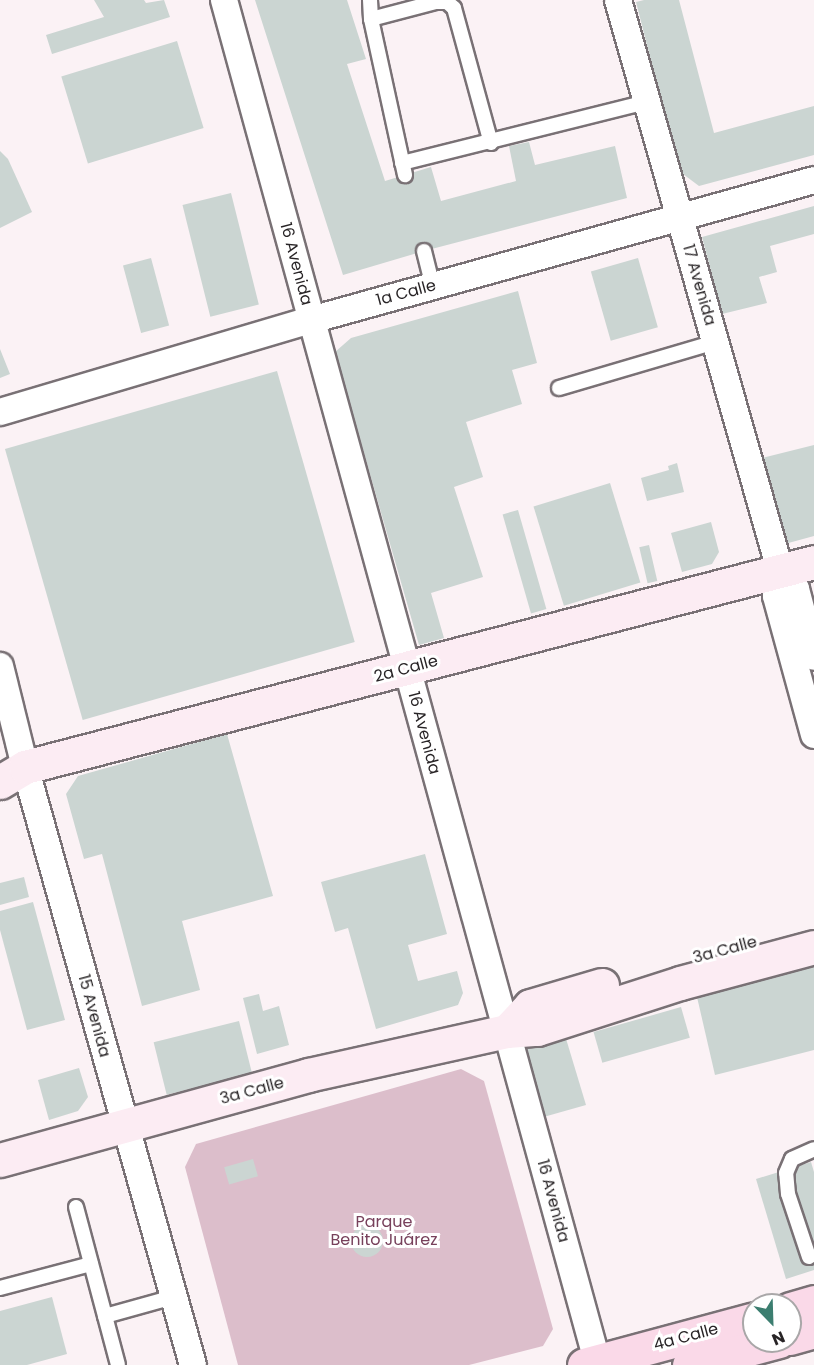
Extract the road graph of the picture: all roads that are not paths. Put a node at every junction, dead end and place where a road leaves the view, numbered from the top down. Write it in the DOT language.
graph roads {
  1 [pos="224,0"];
  2 [pos="370,0"];
  3 [pos="618,0"];
  4 [pos="371,19"];
  5 [pos="645,102"];
  6 [pos="491,143"];
  7 [pos="814,180"];
  8 [pos="679,216"];
  9 [pos="424,250"];
  10 [pos="433,286"];
  11 [pos="311,320"];
  12 [pos="715,342"];
  13 [pos="559,388"];
  14 [pos="0,412"];
  15 [pos="814,562"];
  16 [pos="780,570"];
  17 [pos="814,657"];
  18 [pos="0,666"];
  19 [pos="407,668"];
  20 [pos="814,735"];
  21 [pos="12,774"];
  22 [pos="814,926"];
  23 [pos="814,947"];
  24 [pos="678,974"];
  25 [pos="507,1031"];
  26 [pos="124,1126"];
  27 [pos="814,1149"];
  28 [pos="0,1160"];
  29 [pos="76,1207"];
  30 [pos="809,1257"];
  31 [pos="91,1264"];
  32 [pos="0,1288"];
  33 [pos="173,1297"];
  34 [pos="105,1316"];
  35 [pos="742,1322"];
  36 [pos="742,1351"];
  37 [pos="590,1363"];
  38 [pos="118,1365"];
  39 [pos="193,1365"];
  40 [pos="689,1365"];
  1 -- 11 [label="street, 16 Avenida"];
  2 -- 4 [label="lane"];
  3 -- 5 [label="street, 17 Avenida"];
  4 -- 6 [label="lane"];
  4 -- 6 [label="lane"];
  5 -- 6 [label="lane"];
  5 -- 8 [label="street, 17 Avenida"];
  7 -- 8 [label="street, 1a Calle"];
  8 -- 10 [label="street, 1a Calle"];
  8 -- 12 [label="street, 17 Avenida"];
  9 -- 10 [label="lane"];
  10 -- 11 [label="street, 1a Calle"];
  11 -- 14 [label="street, 1a Calle"];
  11 -- 19 [label="street, 16 Avenida"];
  12 -- 13 [label="lane"];
  12 -- 16 [label="street, 17 Avenida"];
  15 -- 16 [label="street, 2a Calle"];
  16 -- 17 [label="street, 17 Avenida"];
  16 -- 19 [label="street, 2a Calle"];
  16 -- 20 [label="street, 17 Avenida"];
  18 -- 21 [label="street, 15 Avenida"];
  19 -- 21 [label="street, 2a Calle"];
  19 -- 25 [label="street, 16 Avenida"];
  21 -- 26 [label="street, 15 Avenida"];
  22 -- 24 [label="street, 3a Calle"];
  23 -- 24 [label="street, 3a Calle"];
  24 -- 25 [label="street, 3a Calle"];
  25 -- 26 [label="street, 3a Calle"];
  25 -- 37 [label="street, 16 Avenida"];
  26 -- 28 [label="street, 3a Calle"];
  26 -- 33 [label="street, 15 Avenida"];
  27 -- 30 [label="lane"];
  29 -- 31 [label="lane"];
  31 -- 32 [label="lane"];
  31 -- 34 [label="lane"];
  33 -- 34 [label="lane"];
  33 -- 39 [label="street, 15 Avenida"];
  34 -- 38 [label="lane"];
  35 -- 37 [label="main road, 4a Calle"];
  36 -- 40 [label="main road, 4a Calle"];
}
